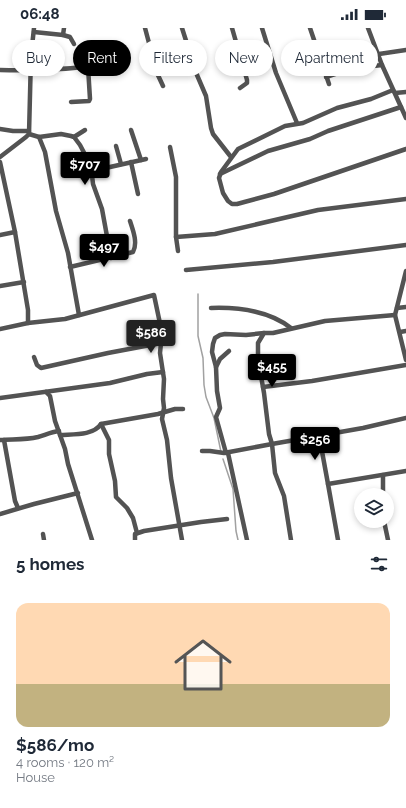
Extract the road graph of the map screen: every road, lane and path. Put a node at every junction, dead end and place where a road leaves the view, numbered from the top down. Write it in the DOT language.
graph roads {
  1 [pos="64,28"];
  2 [pos="145,28"];
  3 [pos="182,28"];
  4 [pos="232,28"];
  5 [pos="262,28"];
  6 [pos="310,28"];
  7 [pos="368,28"];
  8 [pos="34,30"];
  9 [pos="63,35"];
  10 [pos="33,40"];
  11 [pos="73,42"];
  12 [pos="406,50"];
  13 [pos="379,54"];
  14 [pos="382,65"];
  15 [pos="0,70"];
  16 [pos="12,70"];
  17 [pos="31,76"];
  18 [pos="89,76"];
  19 [pos="326,77"];
  20 [pos="329,84"];
  21 [pos="162,86"];
  22 [pos="240,88"];
  23 [pos="394,92"];
  24 [pos="406,92"];
  25 [pos="72,102"];
  26 [pos="401,107"];
  27 [pos="406,118"];
  28 [pos="297,124"];
  29 [pos="0,129"];
  30 [pos="85,130"];
  31 [pos="131,130"];
  32 [pos="29,132"];
  33 [pos="74,137"];
  34 [pos="39,138"];
  35 [pos="116,146"];
  36 [pos="170,147"];
  37 [pos="406,149"];
  38 [pos="0,157"];
  39 [pos="231,157"];
  40 [pos="0,162"];
  41 [pos="131,162"];
  42 [pos="121,164"];
  43 [pos="92,170"];
  44 [pos="220,174"];
  45 [pos="138,194"];
  46 [pos="406,199"];
  47 [pos="130,221"];
  48 [pos="15,232"];
  49 [pos="0,235"];
  50 [pos="176,237"];
  51 [pos="406,245"];
  52 [pos="178,251"];
  53 [pos="111,258"];
  54 [pos="70,267"];
  55 [pos="186,270"];
  56 [pos="406,271"];
  57 [pos="24,282"];
  58 [pos="0,286"];
  59 [pos="406,307"];
  60 [pos="211,308"];
  61 [pos="397,308"];
  62 [pos="79,314"];
  63 [pos="395,315"];
  64 [pos="28,323"];
  65 [pos="292,328"];
  66 [pos="0,329"];
  67 [pos="406,331"];
  68 [pos="400,332"];
  69 [pos="264,333"];
  70 [pos="161,344"];
  71 [pos="229,351"];
  72 [pos="34,358"];
  73 [pos="406,360"];
  74 [pos="406,365"];
  75 [pos="216,367"];
  76 [pos="163,372"];
  77 [pos="263,387"];
  78 [pos="46,392"];
  79 [pos="0,398"];
  80 [pos="183,409"];
  81 [pos="163,413"];
  82 [pos="406,418"];
  83 [pos="101,424"];
  84 [pos="60,433"];
  85 [pos="319,435"];
  86 [pos="2,440"];
  87 [pos="272,444"];
  88 [pos="202,451"];
  89 [pos="227,453"];
  90 [pos="406,471"];
  91 [pos="383,475"];
  92 [pos="328,484"];
  93 [pos="382,488"];
  94 [pos="78,493"];
  95 [pos="18,508"];
  96 [pos="0,514"];
  97 [pos="226,519"];
  98 [pos="180,525"];
  99 [pos="385,528"];
  100 [pos="137,533"];
  101 [pos="43,534"];
  102 [pos="44,540"];
  103 [pos="92,540"];
  104 [pos="134,540"];
  105 [pos="182,540"];
  106 [pos="247,540"];
  107 [pos="291,540"];
  108 [pos="338,540"];
  109 [pos="388,540"];
  1 -- 9 [label="street"];
  2 -- 21 [label="street"];
  3 -- 39 [label="street"];
  4 -- 22 [label="street"];
  5 -- 28 [label="street"];
  6 -- 19 [label="street"];
  7 -- 13 [label="street"];
  8 -- 9 [label="street"];
  8 -- 10 [label="street"];
  9 -- 11 [label="street"];
  12 -- 13 [label="street"];
  13 -- 14 [label="street"];
  14 -- 19 [label="street"];
  14 -- 23 [label="street"];
  15 -- 16 [label="street"];
  17 -- 32 [label="street"];
  18 -- 25 [label="street"];
  19 -- 20 [label="street"];
  23 -- 24 [label="street"];
  23 -- 26 [label="street"];
  23 -- 28 [label="street"];
  26 -- 27 [label="street"];
  26 -- 44 [label="street"];
  28 -- 39 [label="street"];
  29 -- 32 [label="street"];
  30 -- 33 [label="street"];
  31 -- 41 [label="street"];
  32 -- 34 [label="street"];
  32 -- 38 [label="street"];
  33 -- 34 [label="street"];
  33 -- 43 [label="street"];
  34 -- 54 [label="street"];
  35 -- 42 [label="street"];
  36 -- 50 [label="street"];
  37 -- 44 [label="street"];
  39 -- 44 [label="street"];
  40 -- 48 [label="street"];
  41 -- 42 [label="street"];
  41 -- 45 [label="street"];
  42 -- 43 [label="street"];
  43 -- 53 [label="street"];
  46 -- 50 [label="street"];
  47 -- 53 [label="street"];
  48 -- 49 [label="street"];
  48 -- 57 [label="street"];
  50 -- 52 [label="street"];
  51 -- 55 [label="street"];
  53 -- 54 [label="street"];
  54 -- 62 [label="street"];
  56 -- 61 [label="street"];
  57 -- 58 [label="street"];
  57 -- 64 [label="street"];
  59 -- 61 [label="street"];
  60 -- 65 [label="street"];
  61 -- 63 [label="street"];
  62 -- 64 [label="street"];
  62 -- 70 [label="street"];
  63 -- 65 [label="street"];
  63 -- 68 [label="street"];
  64 -- 66 [label="street"];
  65 -- 69 [label="street"];
  67 -- 68 [label="street"];
  68 -- 73 [label="street"];
  69 -- 75 [label="street"];
  69 -- 77 [label="street"];
  70 -- 72 [label="street"];
  70 -- 76 [label="street"];
  71 -- 75 [label="street"];
  74 -- 77 [label="street"];
  75 -- 89 [label="street"];
  76 -- 78 [label="street"];
  76 -- 81 [label="street"];
  77 -- 87 [label="street"];
  78 -- 79 [label="street"];
  78 -- 84 [label="street"];
  80 -- 81 [label="street"];
  81 -- 83 [label="street"];
  81 -- 98 [label="street"];
  82 -- 85 [label="street"];
  83 -- 84 [label="street"];
  83 -- 100 [label="street"];
  84 -- 86 [label="street"];
  84 -- 94 [label="street"];
  85 -- 87 [label="street"];
  85 -- 92 [label="street"];
  86 -- 95 [label="street"];
  87 -- 89 [label="street"];
  87 -- 107 [label="street"];
  88 -- 89 [label="street"];
  89 -- 106 [label="street"];
  90 -- 91 [label="street"];
  91 -- 92 [label="street"];
  91 -- 93 [label="street"];
  92 -- 108 [label="street"];
  94 -- 95 [label="street"];
  94 -- 103 [label="street"];
  95 -- 96 [label="street"];
  97 -- 98 [label="street"];
  98 -- 100 [label="street"];
  98 -- 105 [label="street"];
  99 -- 109 [label="street"];
  100 -- 104 [label="street"];
  101 -- 102 [label="street"];
}
